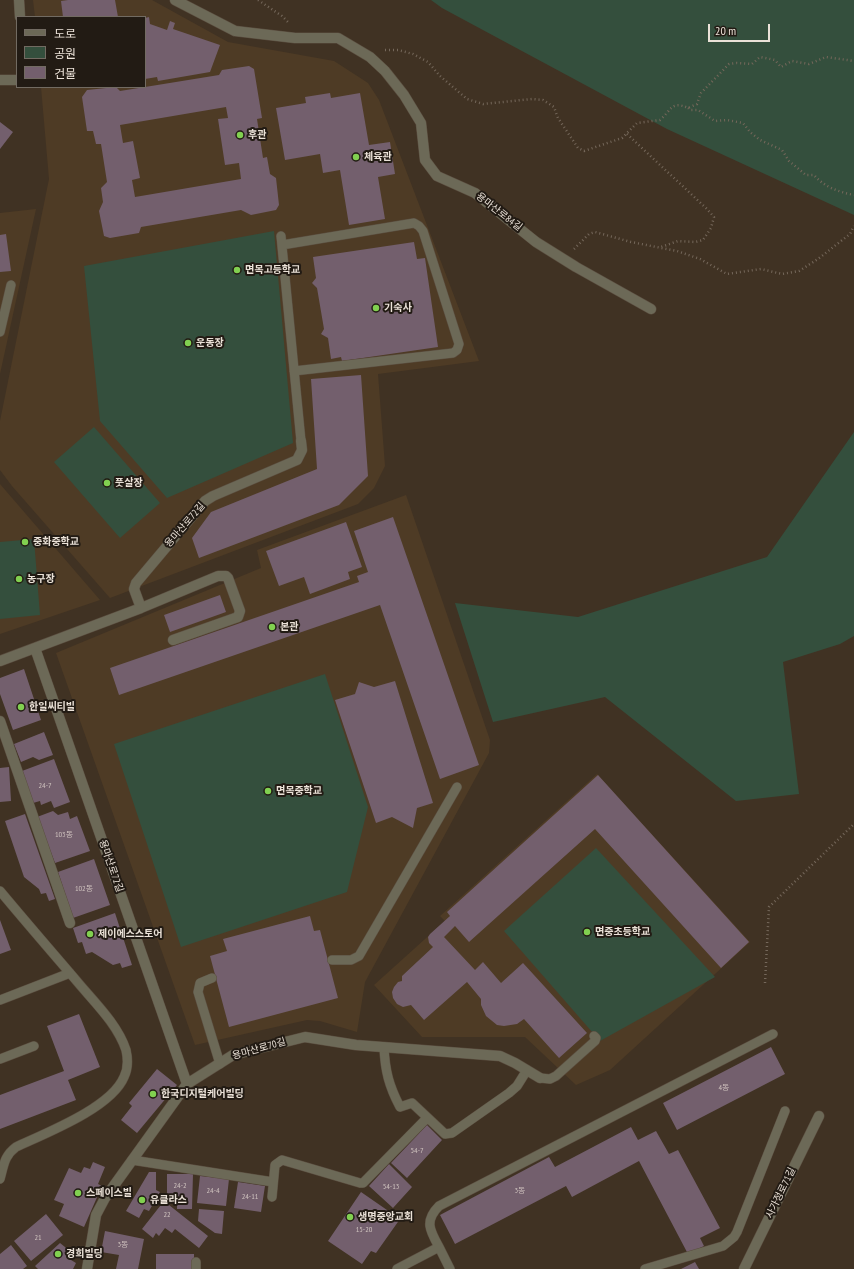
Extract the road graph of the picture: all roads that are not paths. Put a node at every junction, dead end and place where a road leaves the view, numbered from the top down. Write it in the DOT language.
graph roads {
  1 [pos="19,0"];
  2 [pos="175,0"];
  3 [pos="20,16"];
  4 [pos="0,80"];
  5 [pos="16,80"];
  6 [pos="12,285"];
  7 [pos="3,308"];
  8 [pos="651,309"];
  9 [pos="0,332"];
  10 [pos="294,371"];
  11 [pos="301,441"];
  12 [pos="141,608"];
  13 [pos="173,640"];
  14 [pos="35,648"];
  15 [pos="0,661"];
  16 [pos="0,721"];
  17 [pos="457,787"];
  18 [pos="0,891"];
  19 [pos="70,923"];
  20 [pos="332,960"];
  21 [pos="70,973"];
  22 [pos="212,978"];
  23 [pos="0,1000"];
  24 [pos="773,1034"];
  25 [pos="594,1036"];
  26 [pos="34,1046"];
  27 [pos="384,1047"];
  28 [pos="0,1059"];
  29 [pos="220,1064"];
  30 [pos="527,1070"];
  31 [pos="540,1078"];
  32 [pos="188,1084"];
  33 [pos="785,1111"];
  34 [pos="819,1116"];
  35 [pos="427,1118"];
  36 [pos="132,1160"];
  37 [pos="0,1179"];
  38 [pos="273,1182"];
  39 [pos="272,1197"];
  40 [pos="439,1247"];
  41 [pos="87,1269"];
  42 [pos="396,1269"];
  43 [pos="450,1269"];
  44 [pos="645,1269"];
  45 [pos="744,1269"];
  1 -- 3 [label="street"];
  2 -- 8 [label="street, 용마산로84길"];
  4 -- 5 [label="street"];
  6 -- 7 [label="lane"];
  7 -- 9 [label="lane"];
  10 -- 10 [label="lane"];
  10 -- 11 [label="lane"];
  11 -- 12 [label="street, 용마산로72길"];
  12 -- 13 [label="street"];
  12 -- 14 [label="street"];
  14 -- 15 [label="street"];
  14 -- 32 [label="street, 용마산로72길"];
  16 -- 19 [label="street"];
  17 -- 20 [label="lane"];
  18 -- 21 [label="lane"];
  21 -- 23 [label="lane"];
  21 -- 37 [label="lane"];
  22 -- 29 [label="lane"];
  24 -- 40 [label="lane"];
  25 -- 31 [label="lane"];
  26 -- 28 [label="lane"];
  27 -- 29 [label="street, 용마산로70길"];
  27 -- 30 [label="street, 용마산로70길"];
  27 -- 35 [label="lane"];
  29 -- 32 [label="street, 용마산로70길"];
  30 -- 31 [label="street, 용마산로70길"];
  30 -- 35 [label="lane"];
  32 -- 36 [label="street, 용마산로70길"];
  33 -- 44 [label="lane"];
  34 -- 45 [label="street, 사가정로71길"];
  35 -- 38 [label="lane"];
  36 -- 38 [label="lane"];
  36 -- 41 [label="street, 용마산로70길"];
  38 -- 39 [label="lane"];
  40 -- 42 [label="lane"];
  40 -- 43 [label="lane"];
}
